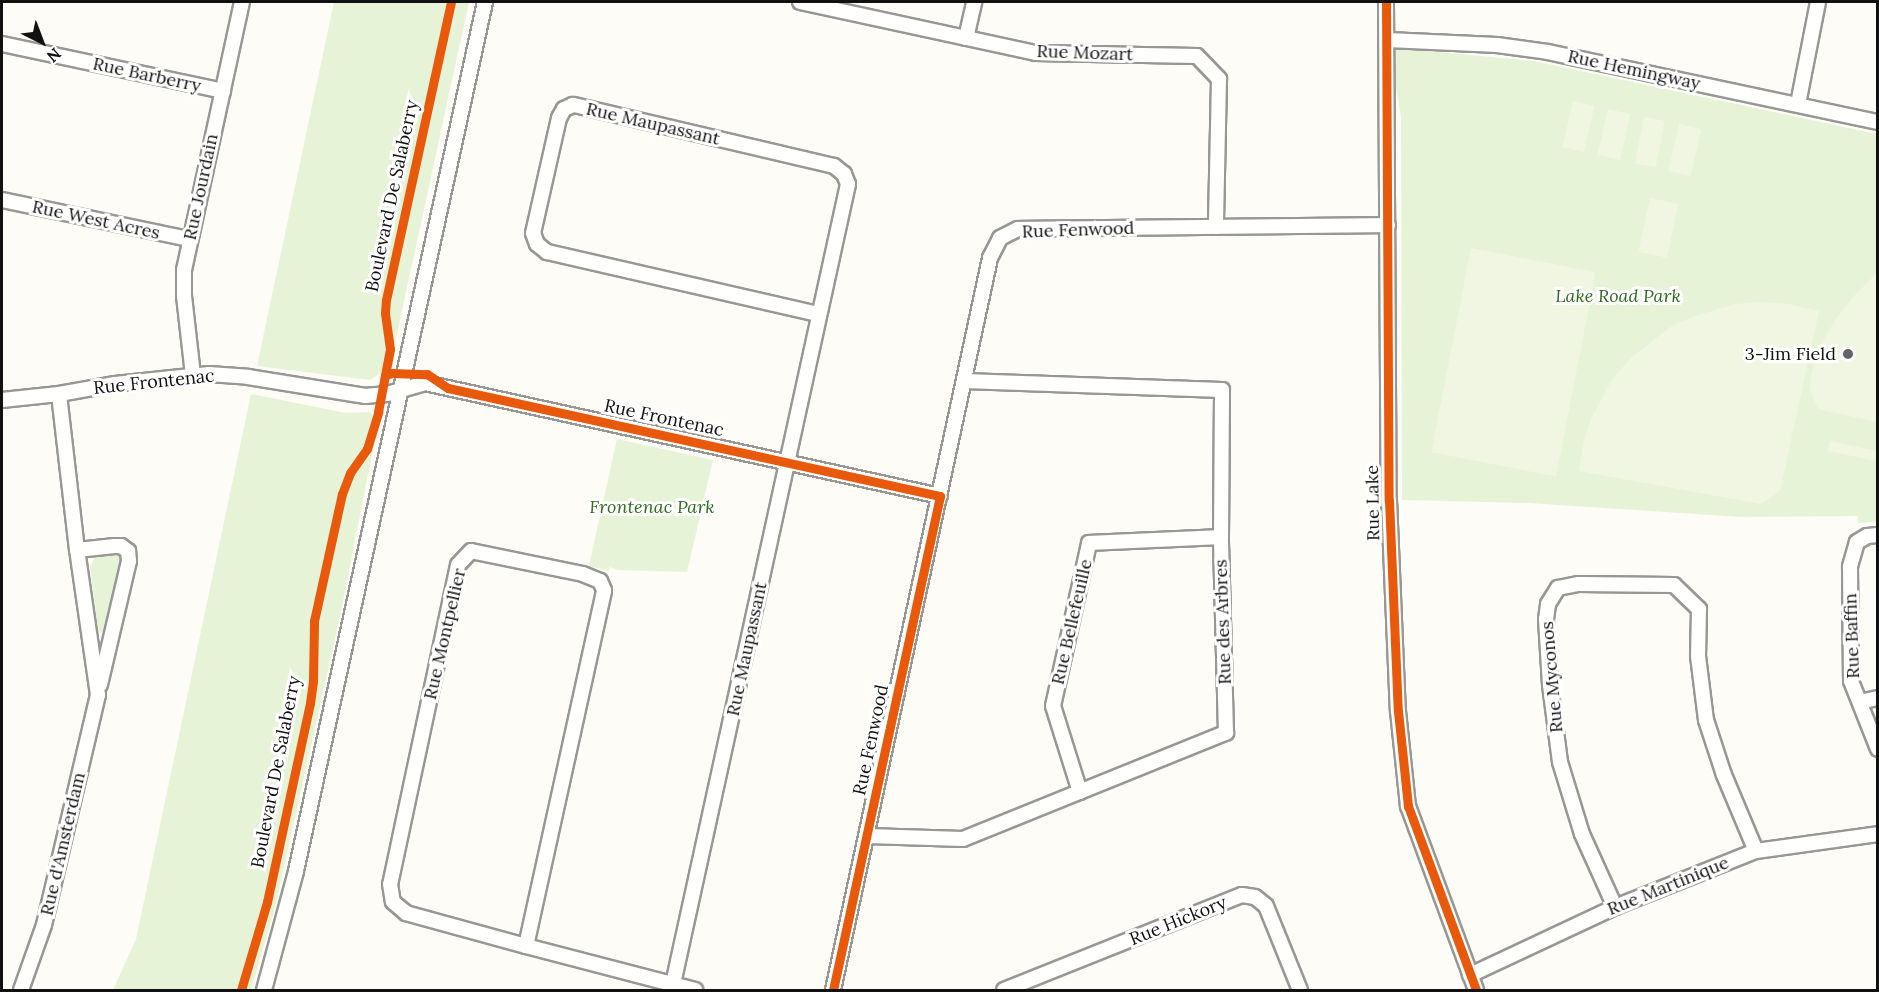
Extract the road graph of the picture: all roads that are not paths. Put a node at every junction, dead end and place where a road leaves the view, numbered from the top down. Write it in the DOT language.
graph roads {
  1 [pos="242,2"];
  2 [pos="485,2"];
  3 [pos="800,2"];
  4 [pos="974,2"];
  5 [pos="1386,2"];
  6 [pos="1818,2"];
  7 [pos="966,38"];
  8 [pos="1388,40"];
  9 [pos="2,44"];
  10 [pos="222,91"];
  11 [pos="1798,105"];
  12 [pos="1878,122"];
  13 [pos="2,200"];
  14 [pos="1388,225"];
  15 [pos="1216,226"];
  16 [pos="189,239"];
  17 [pos="818,314"];
  18 [pos="193,375"];
  19 [pos="964,381"];
  20 [pos="401,390"];
  21 [pos="59,394"];
  22 [pos="2,400"];
  23 [pos="788,462"];
  24 [pos="939,496"];
  25 [pos="1878,535"];
  26 [pos="1221,537"];
  27 [pos="77,550"];
  28 [pos="98,695"];
  29 [pos="1878,698"];
  30 [pos="1860,702"];
  31 [pos="1878,749"];
  32 [pos="1080,792"];
  33 [pos="1878,834"];
  34 [pos="867,836"];
  35 [pos="1756,850"];
  36 [pos="1615,907"];
  37 [pos="526,946"];
  38 [pos="1470,975"];
  39 [pos="673,984"];
  40 [pos="21,990"];
  41 [pos="264,990"];
  42 [pos="695,990"];
  43 [pos="833,990"];
  44 [pos="1004,990"];
  45 [pos="1300,990"];
  46 [pos="1476,990"];
  1 -- 10 [label="street, Rue Jourdain"];
  2 -- 20 [label="street"];
  3 -- 7 [label="street, Rue Mozart"];
  4 -- 7 [label="street"];
  5 -- 8 [label="street, Rue Lake"];
  6 -- 11 [label="street"];
  7 -- 15 [label="street, Rue Mozart"];
  8 -- 11 [label="street, Rue Hemingway"];
  8 -- 14 [label="street, Rue Lake"];
  9 -- 10 [label="street, Rue Barberry"];
  10 -- 16 [label="street, Rue Jourdain"];
  11 -- 12 [label="street, Rue Hemingway"];
  13 -- 16 [label="street, Rue West Acres"];
  14 -- 15 [label="street, Rue Fenwood"];
  14 -- 38 [label="street, Rue Lake"];
  15 -- 19 [label="street, Rue Fenwood"];
  16 -- 18 [label="street, Rue Jourdain"];
  17 -- 17 [label="street, Rue Maupassant"];
  17 -- 23 [label="street, Rue Maupassant"];
  18 -- 20 [label="street, Rue Frontenac"];
  18 -- 21 [label="street, Rue Frontenac"];
  19 -- 24 [label="street, Rue Fenwood"];
  19 -- 26 [label="street, Rue des Arbres"];
  20 -- 23 [label="street, Rue Frontenac"];
  20 -- 41 [label="street"];
  21 -- 22 [label="street, Rue Frontenac"];
  21 -- 27 [label="street, Rue d'Amsterdam"];
  23 -- 24 [label="street, Rue Frontenac"];
  23 -- 39 [label="street, Rue Maupassant"];
  24 -- 34 [label="street, Rue Fenwood"];
  25 -- 30 [label="street, Rue Baffin"];
  26 -- 32 [label="street, Rue des Arbres"];
  26 -- 32 [label="street, Rue Bellefeuille"];
  27 -- 28 [label="street, Rue d'Amsterdam"];
  27 -- 28 [label="street, Rue d'Amsterdam"];
  28 -- 40 [label="street, Rue d'Amsterdam"];
  29 -- 30 [label="street"];
  30 -- 31 [label="street, Rue Baffin"];
  32 -- 34 [label="street, Rue des Arbres"];
  33 -- 35 [label="street, Rue Martinique"];
  34 -- 43 [label="street, Rue Fenwood"];
  35 -- 36 [label="street, Rue Martinique"];
  35 -- 36 [label="street, Rue Myconos"];
  36 -- 38 [label="street, Rue Martinique"];
  37 -- 37 [label="street, Rue Montpellier"];
  37 -- 39 [label="street, Rue Montpellier"];
  38 -- 46 [label="street, Rue Lake"];
  39 -- 42 [label="street, Rue Montpellier"];
  44 -- 45 [label="street, Rue Hickory"];
}
